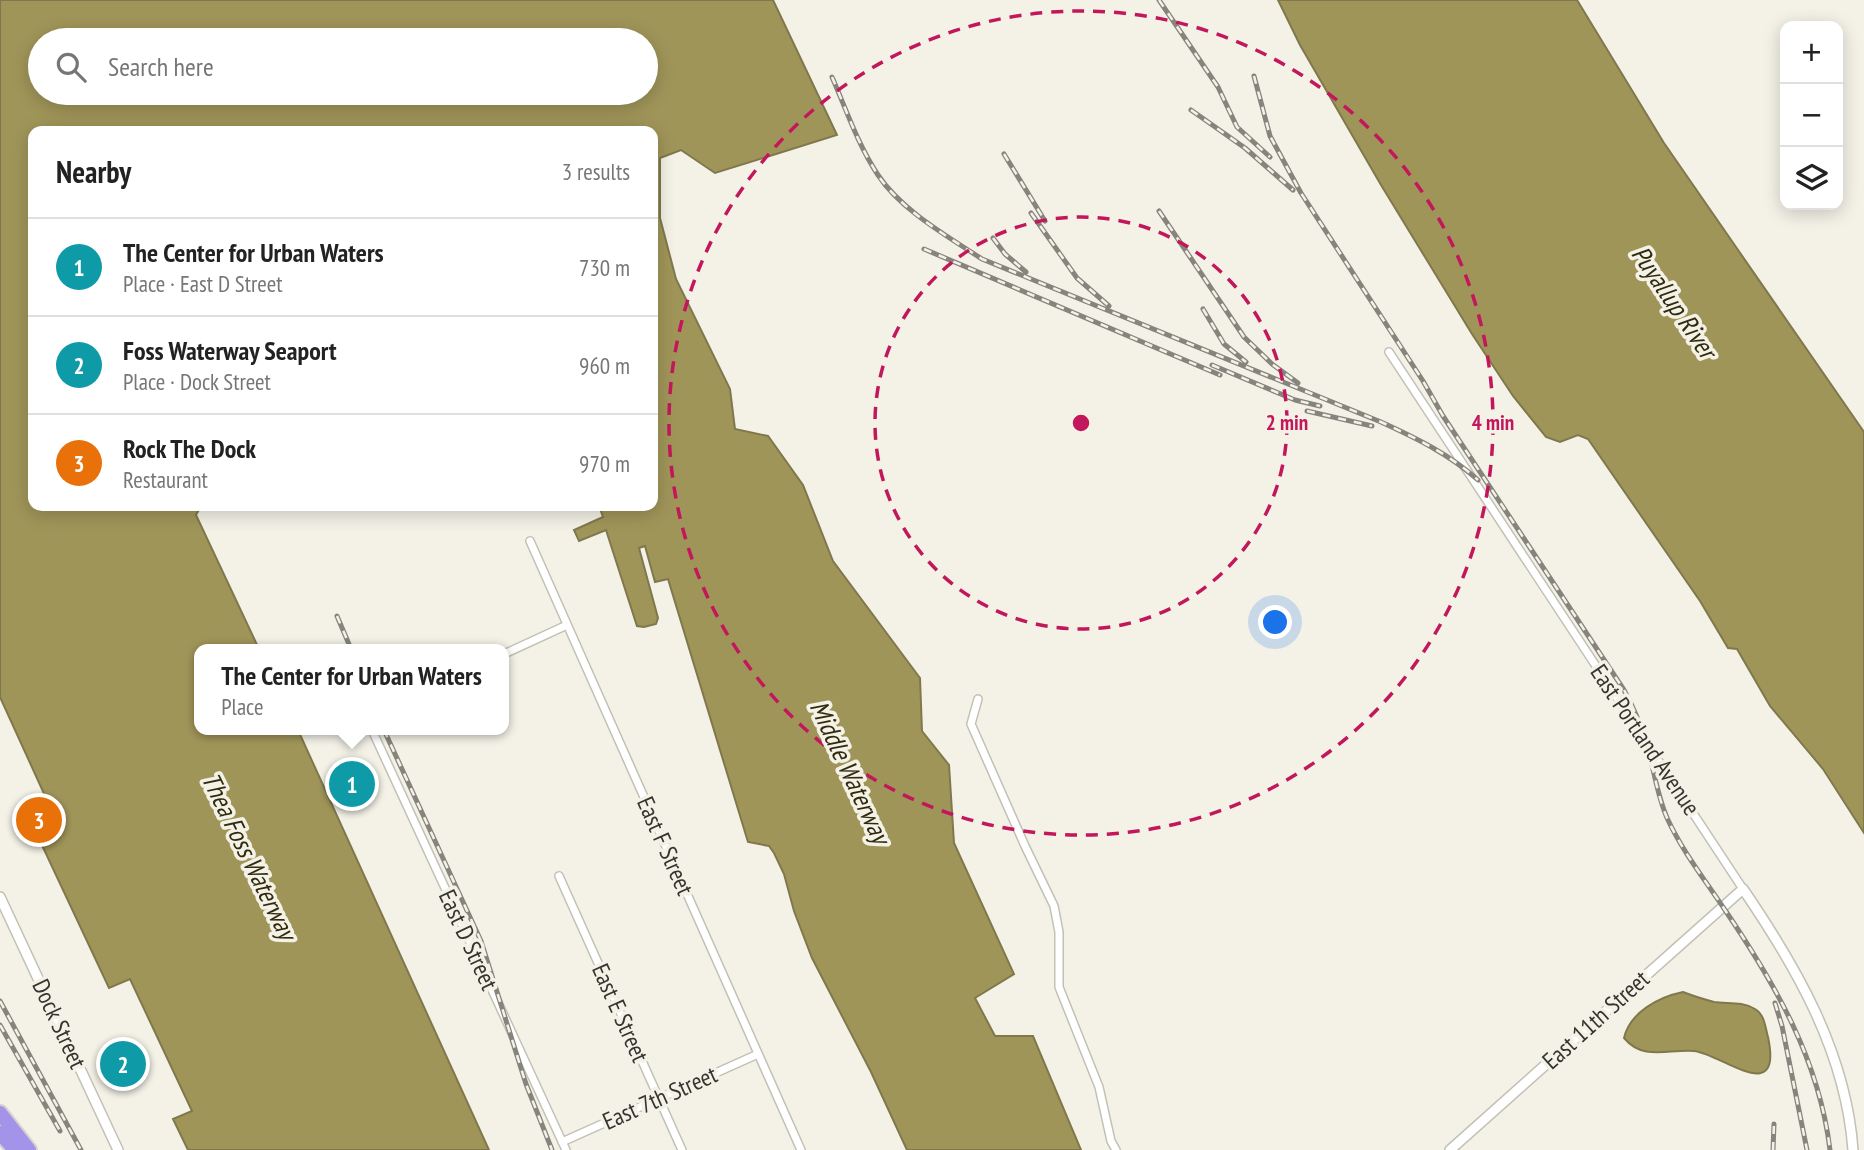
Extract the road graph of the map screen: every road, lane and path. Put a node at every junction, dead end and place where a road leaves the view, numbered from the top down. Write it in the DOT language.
graph roads {
  1 [pos="1389,352"];
  2 [pos="530,541"];
  3 [pos="567,625"];
  4 [pos="509,652"];
  5 [pos="978,699"];
  6 [pos="374,735"];
  7 [pos="559,876"];
  8 [pos="1743,889"];
  9 [pos="0,897"];
  10 [pos="758,1054"];
  11 [pos="659,1099"];
  12 [pos="0,1113"];
  13 [pos="0,1133"];
  14 [pos="0,1142"];
  15 [pos="564,1146"];
  16 [pos="6,1150"];
  17 [pos="15,1150"];
  18 [pos="29,1150"];
  19 [pos="118,1150"];
  20 [pos="682,1150"];
  21 [pos="801,1150"];
  22 [pos="1116,1150"];
  23 [pos="1450,1150"];
  24 [pos="1853,1150"];
  1 -- 8 [label="street, East Portland Avenue"];
  2 -- 3 [label="street, East F Street"];
  3 -- 4 [label="street"];
  3 -- 10 [label="street, East F Street"];
  5 -- 22 [label="street"];
  6 -- 15 [label="street, East D Street"];
  7 -- 11 [label="street, East E Street"];
  8 -- 23 [label="street, East 11th Street"];
  8 -- 24 [label="street, East Portland Avenue"];
  9 -- 19 [label="street, Dock Street"];
  10 -- 11 [label="street, East 7th Street"];
  10 -- 21 [label="street, East F Street"];
  11 -- 15 [label="street, East 7th Street"];
  11 -- 20 [label="street, East E Street"];
  12 -- 18 [label="highway"];
  13 -- 17 [label="highway"];
  14 -- 16 [label="highway"];
}
